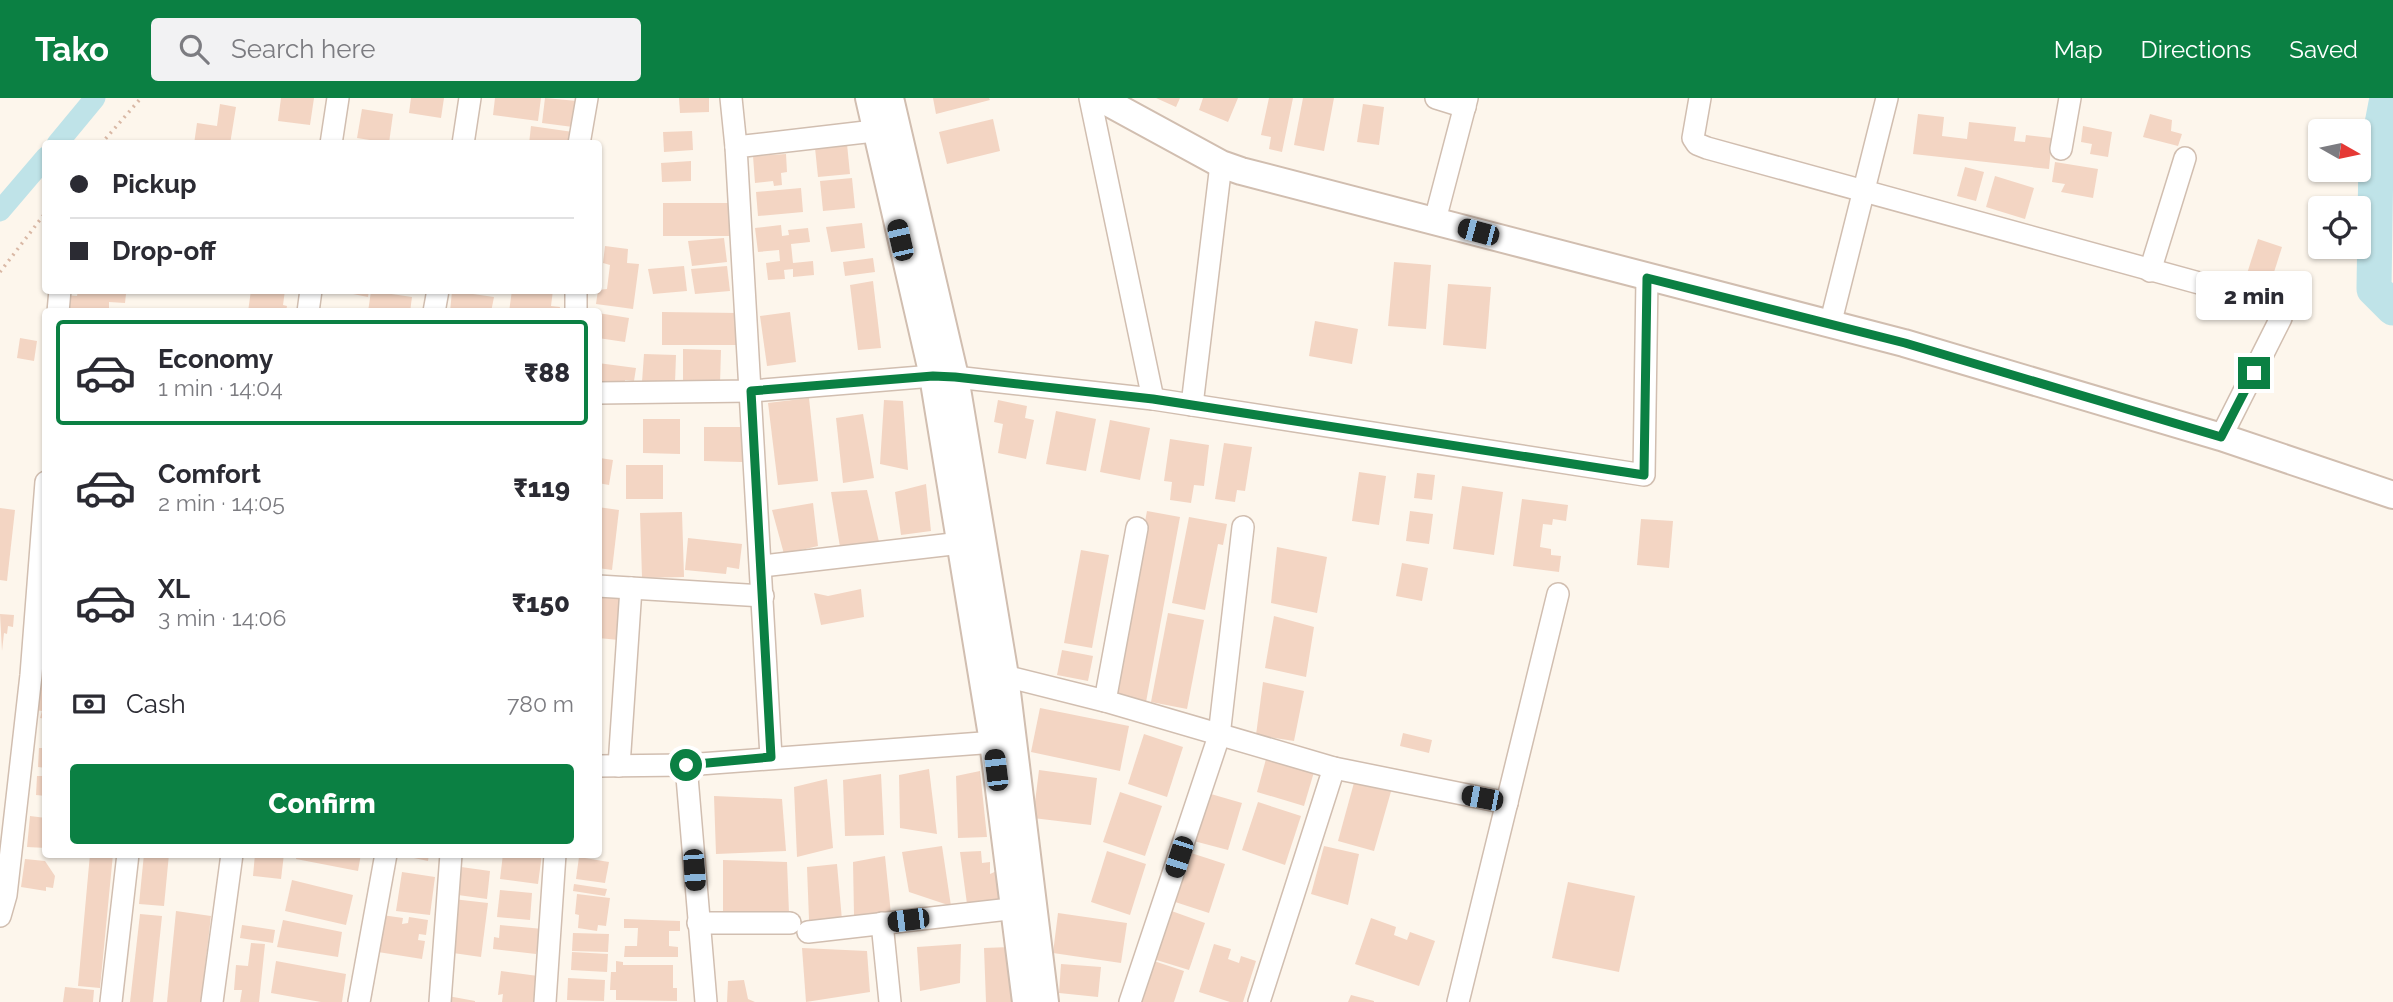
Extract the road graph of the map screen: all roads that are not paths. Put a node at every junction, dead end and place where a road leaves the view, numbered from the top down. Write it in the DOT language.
graph roads {
  1 [pos="338,98"];
  2 [pos="470,98"];
  3 [pos="587,98"];
  4 [pos="731,98"];
  5 [pos="869,98"];
  6 [pos="890,98"];
  7 [pos="1090,98"];
  8 [pos="1437,98"];
  9 [pos="1700,98"];
  10 [pos="1887,98"];
  11 [pos="2070,98"];
  12 [pos="1117,102"];
  13 [pos="1466,102"];
  14 [pos="874,131"];
  15 [pos="332,140"];
  16 [pos="464,140"];
  17 [pos="580,140"];
  18 [pos="736,147"];
  19 [pos="2061,149"];
  20 [pos="2185,159"];
  21 [pos="1221,164"];
  22 [pos="1864,191"];
  23 [pos="1435,220"];
  24 [pos="2150,271"];
  25 [pos="1647,278"];
  26 [pos="1830,324"];
  27 [pos="944,376"];
  28 [pos="751,391"];
  29 [pos="602,393"];
  30 [pos="1153,399"];
  31 [pos="1192,405"];
  32 [pos="2221,437"];
  33 [pos="2393,495"];
  34 [pos="1243,527"];
  35 [pos="1137,528"];
  36 [pos="961,543"];
  37 [pos="762,566"];
  38 [pos="42,578"];
  39 [pos="602,586"];
  40 [pos="631,588"];
  41 [pos="1558,594"];
  42 [pos="763,596"];
  43 [pos="38,675"];
  44 [pos="1005,676"];
  45 [pos="1105,701"];
  46 [pos="1219,736"];
  47 [pos="1002,741"];
  48 [pos="771,757"];
  49 [pos="686,765"];
  50 [pos="609,766"];
  51 [pos="1334,768"];
  52 [pos="1507,803"];
  53 [pos="128,858"];
  54 [pos="231,858"];
  55 [pos="385,858"];
  56 [pos="451,858"];
  57 [pos="555,858"];
  58 [pos="1023,907"];
  59 [pos="0,915"];
  60 [pos="698,923"];
  61 [pos="882,923"];
  62 [pos="111,1002"];
  63 [pos="212,1002"];
  64 [pos="359,1002"];
  65 [pos="440,1002"];
  66 [pos="545,1002"];
  67 [pos="706,1002"];
  68 [pos="890,1002"];
  69 [pos="1026,1002"];
  70 [pos="1045,1002"];
  71 [pos="1130,1002"];
  72 [pos="1259,1002"];
  73 [pos="1458,1002"];
  1 -- 15 [label="street"];
  2 -- 16 [label="street"];
  3 -- 17 [label="street"];
  4 -- 18 [label="street"];
  5 -- 14 [label="street"];
  6 -- 27 [label="street"];
  7 -- 30 [label="street"];
  8 -- 13 [label="street"];
  9 -- 22 [label="street"];
  10 -- 22 [label="street"];
  11 -- 19 [label="street"];
  12 -- 21 [label="street"];
  13 -- 23 [label="street"];
  14 -- 18 [label="street"];
  14 -- 27 [label="street"];
  18 -- 28 [label="street"];
  20 -- 24 [label="street"];
  21 -- 23 [label="street"];
  21 -- 31 [label="street"];
  22 -- 24 [label="street"];
  22 -- 26 [label="street"];
  23 -- 25 [label="street"];
  24 -- 32 [label="street"];
  25 -- 26 [label="street"];
  25 -- 31 [label="street"];
  26 -- 32 [label="street"];
  27 -- 28 [label="street"];
  27 -- 30 [label="street"];
  27 -- 36 [label="street"];
  27 -- 44 [label="street"];
  28 -- 29 [label="street"];
  28 -- 37 [label="street"];
  30 -- 31 [label="street"];
  32 -- 33 [label="street"];
  34 -- 46 [label="street"];
  35 -- 45 [label="street"];
  36 -- 37 [label="street"];
  36 -- 47 [label="street"];
  37 -- 42 [label="street"];
  38 -- 43 [label="street"];
  39 -- 40 [label="street"];
  40 -- 42 [label="street"];
  40 -- 50 [label="street"];
  41 -- 52 [label="street"];
  42 -- 48 [label="street"];
  43 -- 59 [label="street"];
  44 -- 45 [label="street"];
  44 -- 47 [label="street"];
  45 -- 46 [label="street"];
  46 -- 51 [label="street"];
  46 -- 71 [label="street"];
  47 -- 48 [label="street"];
  47 -- 58 [label="street"];
  48 -- 49 [label="street"];
  49 -- 50 [label="street"];
  49 -- 60 [label="street"];
  51 -- 52 [label="street"];
  51 -- 72 [label="street"];
  52 -- 73 [label="street"];
  53 -- 62 [label="street"];
  54 -- 63 [label="street"];
  55 -- 64 [label="street"];
  56 -- 65 [label="street"];
  57 -- 66 [label="street"];
  58 -- 61 [label="street"];
  58 -- 69 [label="street"];
  58 -- 70 [label="street"];
  60 -- 61 [label="street"];
  60 -- 67 [label="street"];
  61 -- 68 [label="street"];
}
